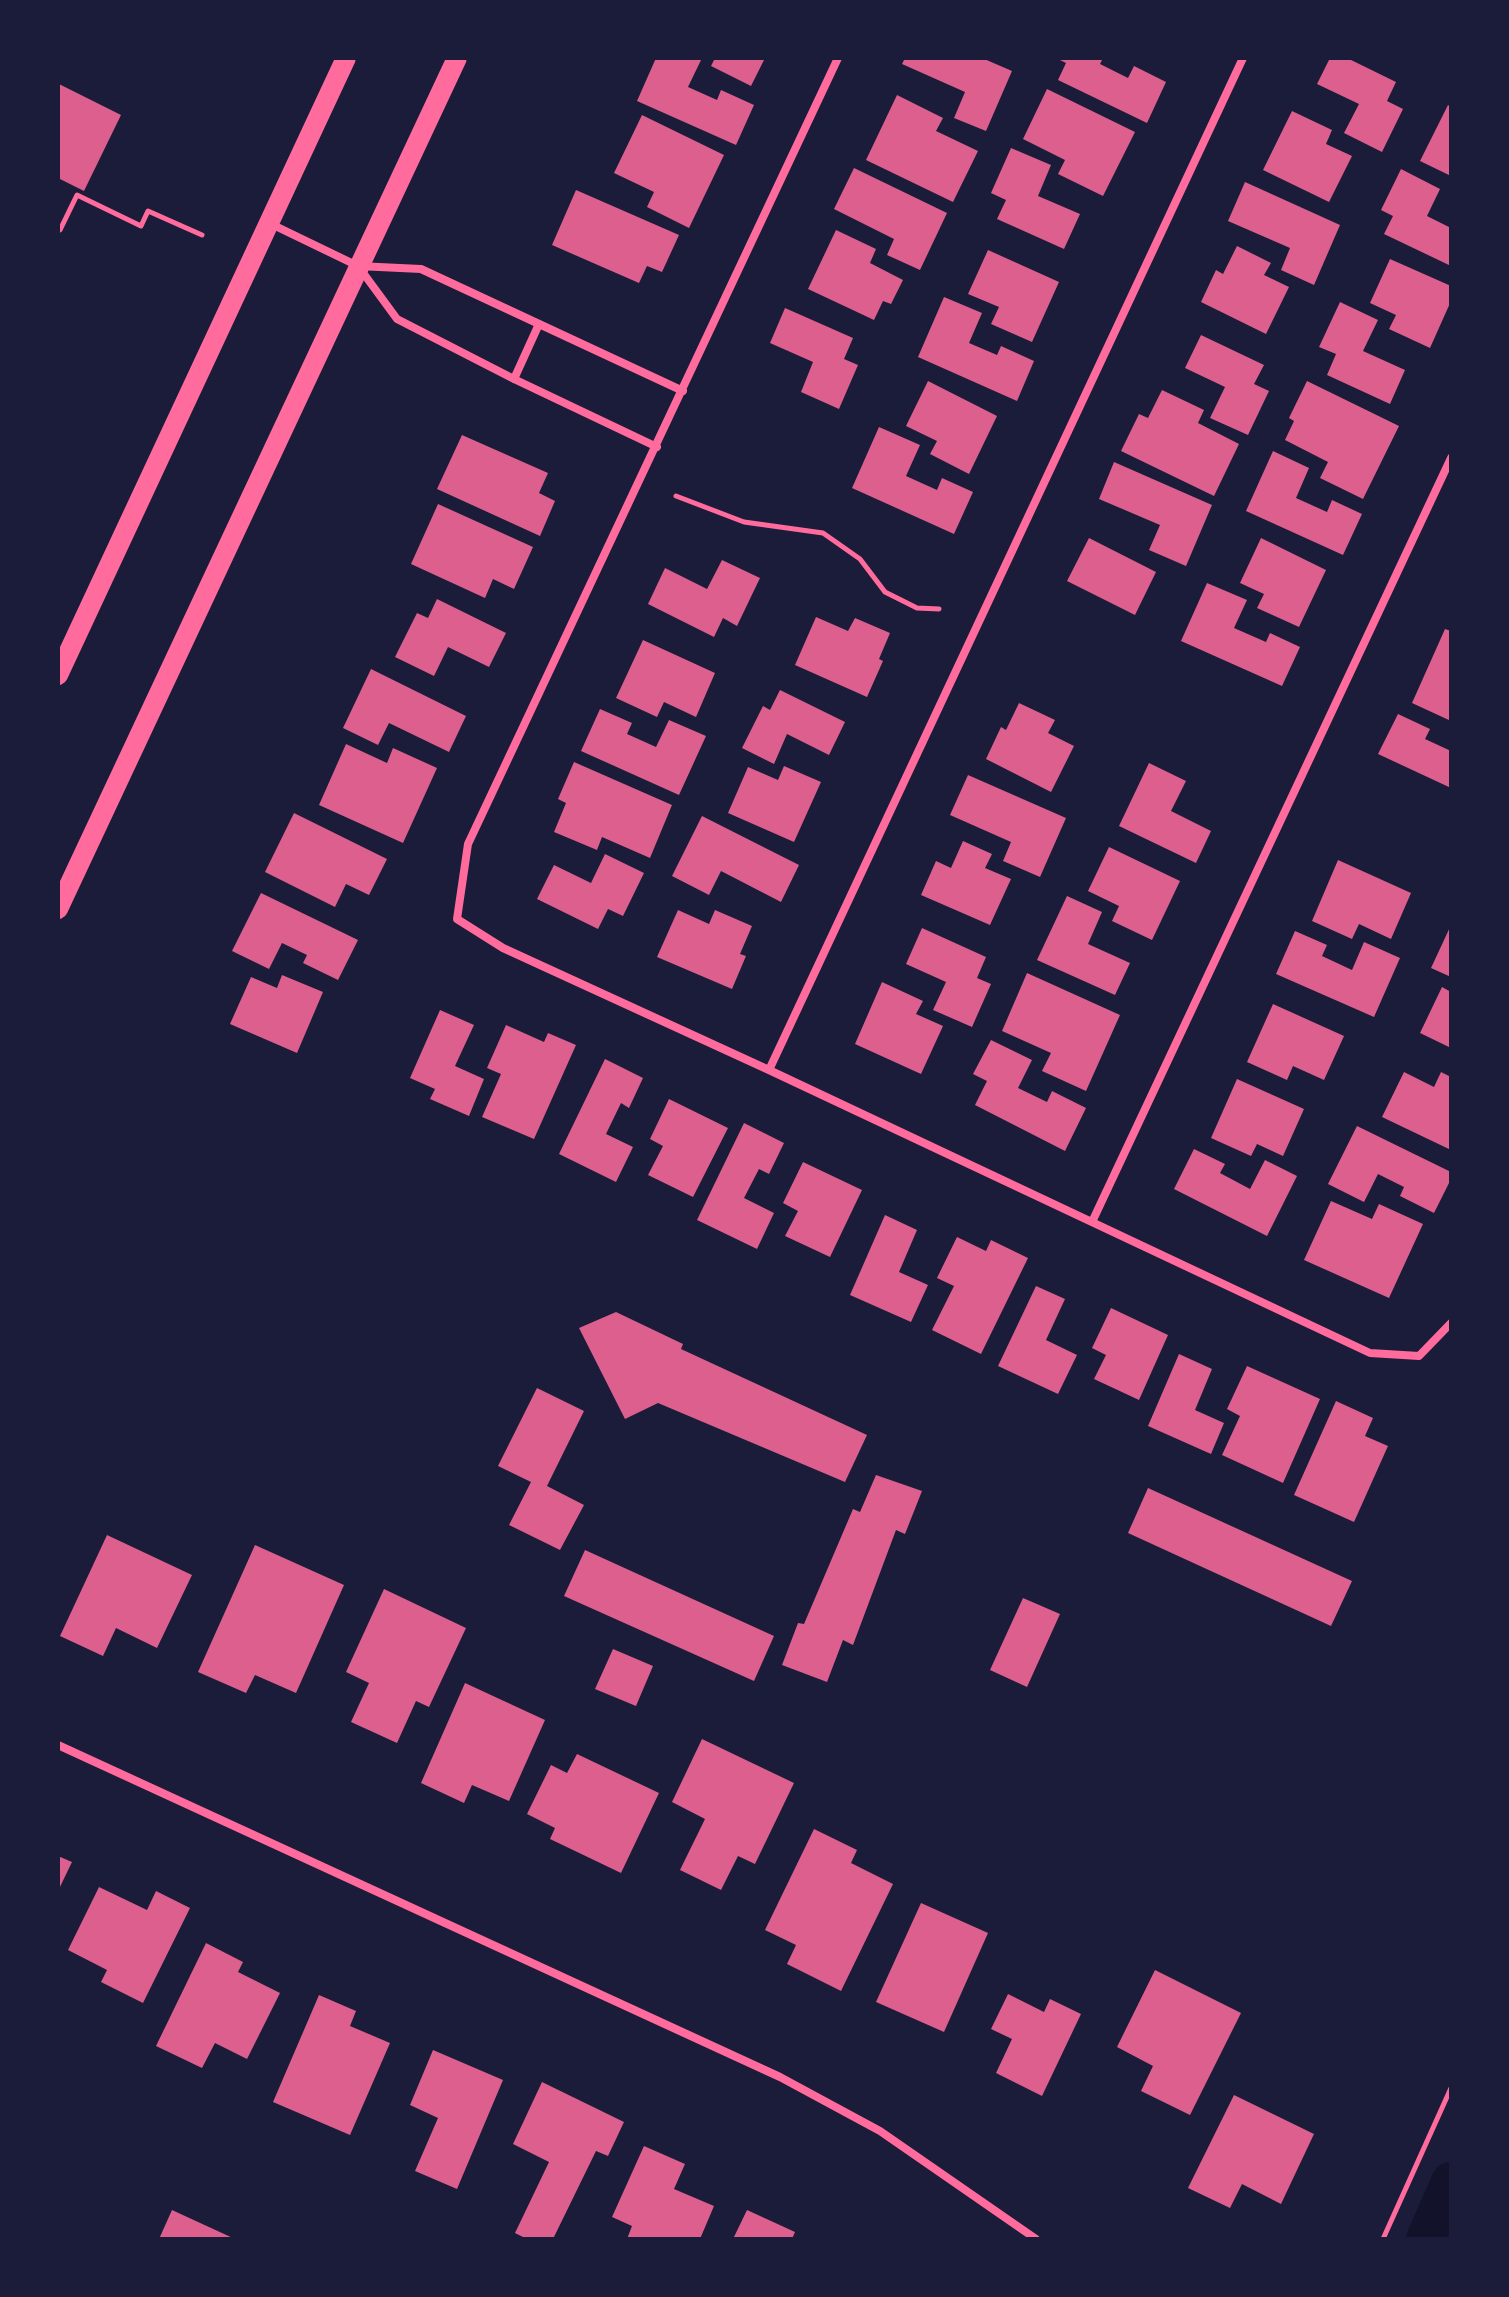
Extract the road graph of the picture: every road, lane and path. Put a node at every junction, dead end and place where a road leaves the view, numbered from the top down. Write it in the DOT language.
graph roads {
  1 [pos="346,58"];
  2 [pos="457,58"];
  3 [pos="838,58"];
  4 [pos="1243,58"];
  5 [pos="269,223"];
  6 [pos="58,229"];
  7 [pos="202,235"];
  8 [pos="358,266"];
  9 [pos="539,324"];
  10 [pos="514,379"];
  11 [pos="683,391"];
  12 [pos="657,447"];
  13 [pos="1451,458"];
  14 [pos="676,496"];
  15 [pos="939,609"];
  16 [pos="58,675"];
  17 [pos="58,909"];
  18 [pos="769,1070"];
  19 [pos="1092,1222"];
  20 [pos="1451,1323"];
  21 [pos="58,1745"];
  22 [pos="1451,2088"];
  23 [pos="1036,2239"];
  24 [pos="1383,2239"];
  1 -- 5 [label="main road"];
  2 -- 8 [label="main road"];
  3 -- 11 [label="street"];
  4 -- 18 [label="street"];
  5 -- 8 [label="street"];
  5 -- 16 [label="main road"];
  6 -- 7 [label="path"];
  8 -- 9 [label="street"];
  8 -- 10 [label="street"];
  8 -- 17 [label="main road"];
  9 -- 10 [label="street"];
  9 -- 11 [label="street"];
  10 -- 12 [label="street"];
  11 -- 12 [label="street"];
  12 -- 18 [label="street"];
  13 -- 19 [label="street"];
  14 -- 15 [label="path"];
  18 -- 19 [label="street"];
  19 -- 20 [label="street"];
  21 -- 23 [label="street"];
  22 -- 24 [label="path"];
}
